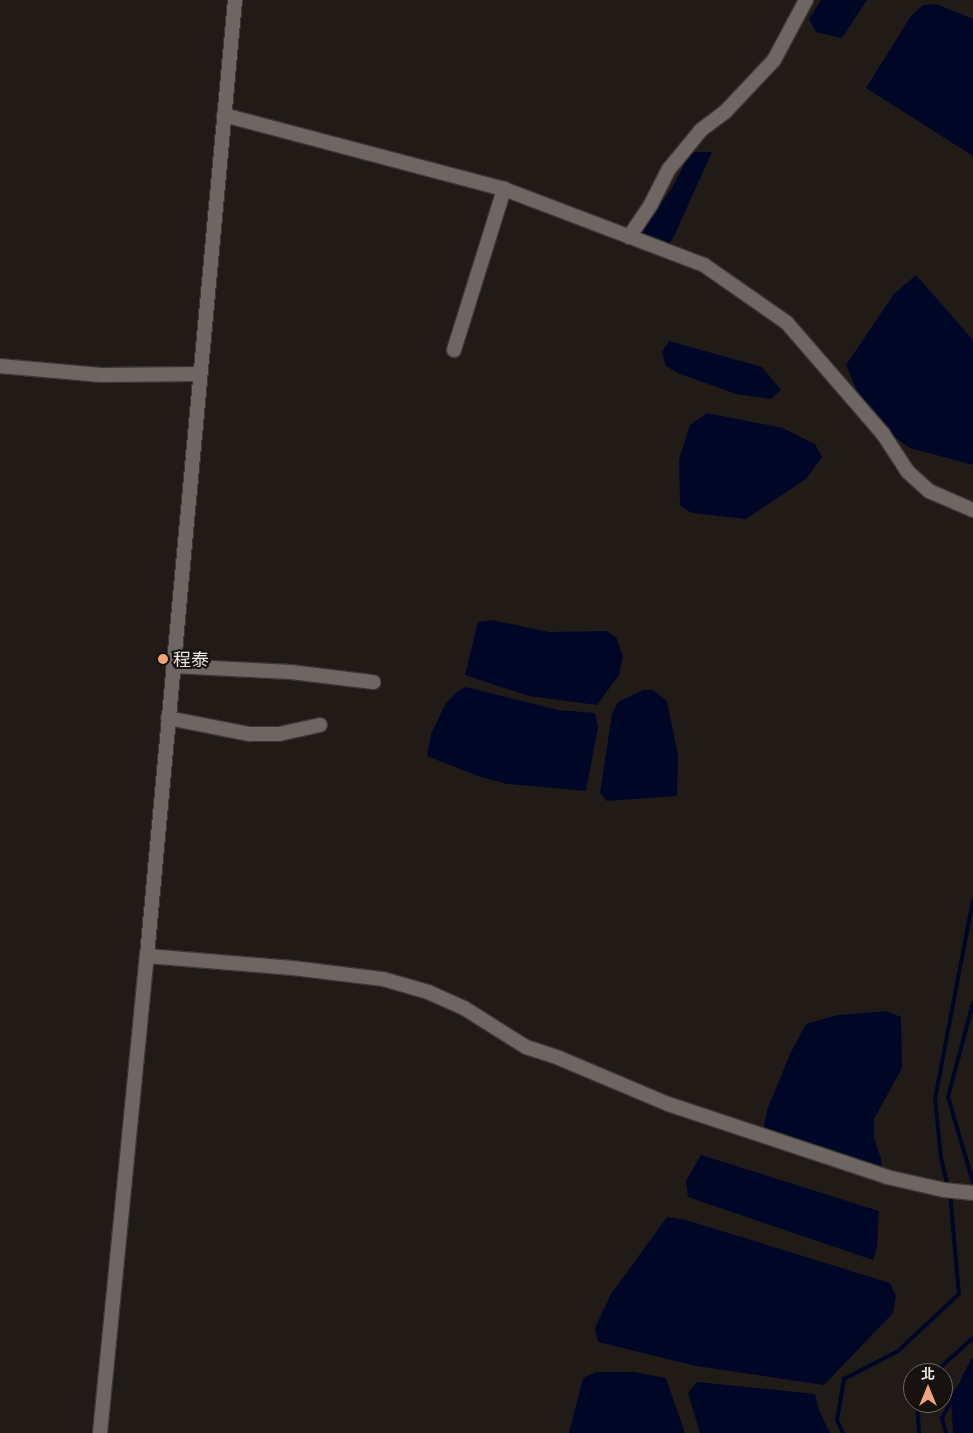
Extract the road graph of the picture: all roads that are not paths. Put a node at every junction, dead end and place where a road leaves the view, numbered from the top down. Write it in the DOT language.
graph roads {
  1 [pos="235,0"];
  2 [pos="806,0"];
  3 [pos="224,115"];
  4 [pos="504,190"];
  5 [pos="629,237"];
  6 [pos="454,350"];
  7 [pos="0,366"];
  8 [pos="199,374"];
  9 [pos="973,510"];
  10 [pos="173,666"];
  11 [pos="373,682"];
  12 [pos="168,718"];
  13 [pos="320,725"];
  14 [pos="147,956"];
  15 [pos="973,1194"];
  16 [pos="100,1433"];
  1 -- 3 [label="street"];
  2 -- 5 [label="street"];
  3 -- 4 [label="street"];
  3 -- 8 [label="street"];
  4 -- 5 [label="street"];
  4 -- 6 [label="street"];
  5 -- 9 [label="street"];
  7 -- 8 [label="street"];
  8 -- 10 [label="street"];
  10 -- 11 [label="street"];
  10 -- 12 [label="street"];
  12 -- 13 [label="street"];
  12 -- 14 [label="street"];
  14 -- 15 [label="street"];
  14 -- 16 [label="street"];
}
